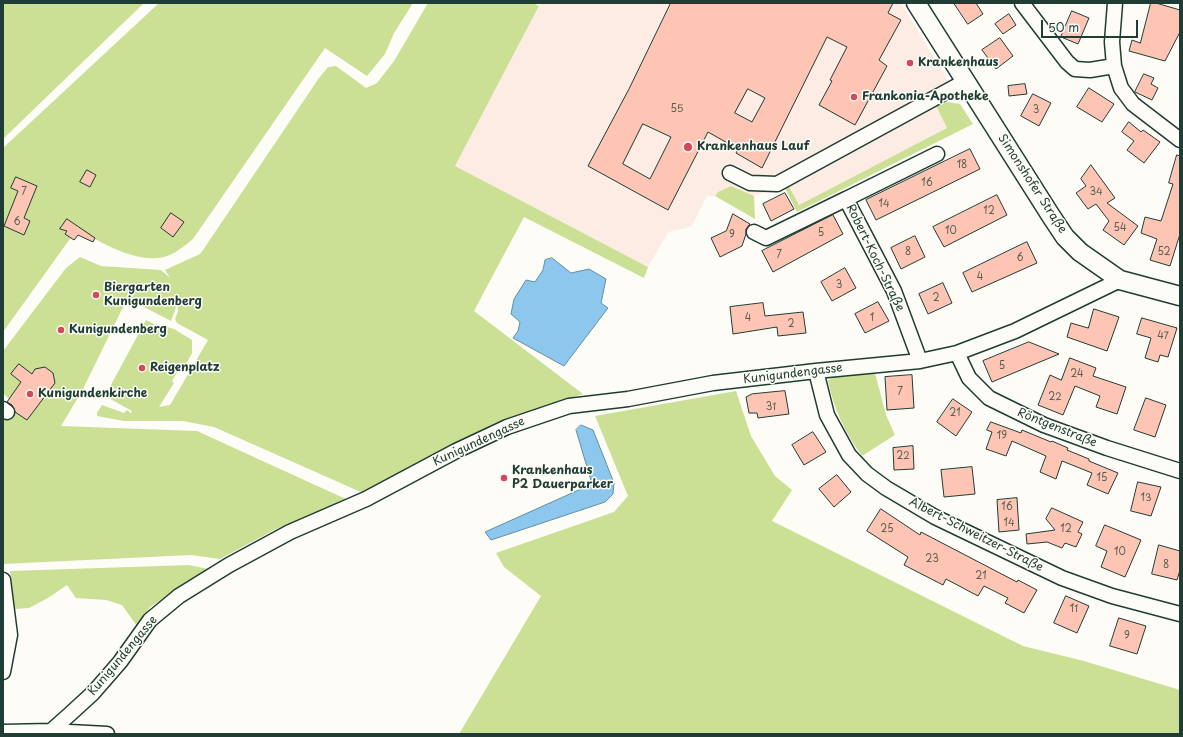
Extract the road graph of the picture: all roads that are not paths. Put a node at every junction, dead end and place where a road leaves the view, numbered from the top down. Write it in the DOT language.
graph roads {
  1 [pos="916,3"];
  2 [pos="1022,3"];
  3 [pos="1115,3"];
  4 [pos="1114,66"];
  5 [pos="966,81"];
  6 [pos="1180,140"];
  7 [pos="937,154"];
  8 [pos="730,173"];
  9 [pos="846,199"];
  10 [pos="754,232"];
  11 [pos="1120,280"];
  12 [pos="1180,296"];
  13 [pos="957,353"];
  14 [pos="920,361"];
  15 [pos="816,370"];
  16 [pos="1180,471"];
  17 [pos="3,580"];
  18 [pos="1180,614"];
  19 [pos="3,672"];
  20 [pos="51,731"];
  21 [pos="3,732"];
  22 [pos="107,734"];
  1 -- 5 [label="street, Simonshofer Straße"];
  2 -- 4 [label="street"];
  3 -- 4 [label="street"];
  4 -- 6 [label="street"];
  5 -- 8 [label="street"];
  5 -- 11 [label="street, Simonshofer Straße"];
  7 -- 9 [label="street, Robert-Koch-Straße"];
  9 -- 10 [label="street, Robert-Koch-Straße"];
  9 -- 14 [label="street, Robert-Koch-Straße"];
  11 -- 12 [label="street, Simonshofer Straße"];
  11 -- 13 [label="street, Kunigundengasse"];
  13 -- 14 [label="street, Kunigundengasse"];
  13 -- 16 [label="street, Röntgenstraße"];
  14 -- 15 [label="street, Kunigundengasse"];
  15 -- 18 [label="street, Albert-Schweitzer-Straße"];
  15 -- 20 [label="street, Kunigundengasse"];
  17 -- 19 [label="street"];
  20 -- 21 [label="street"];
  20 -- 22 [label="street"];
}
